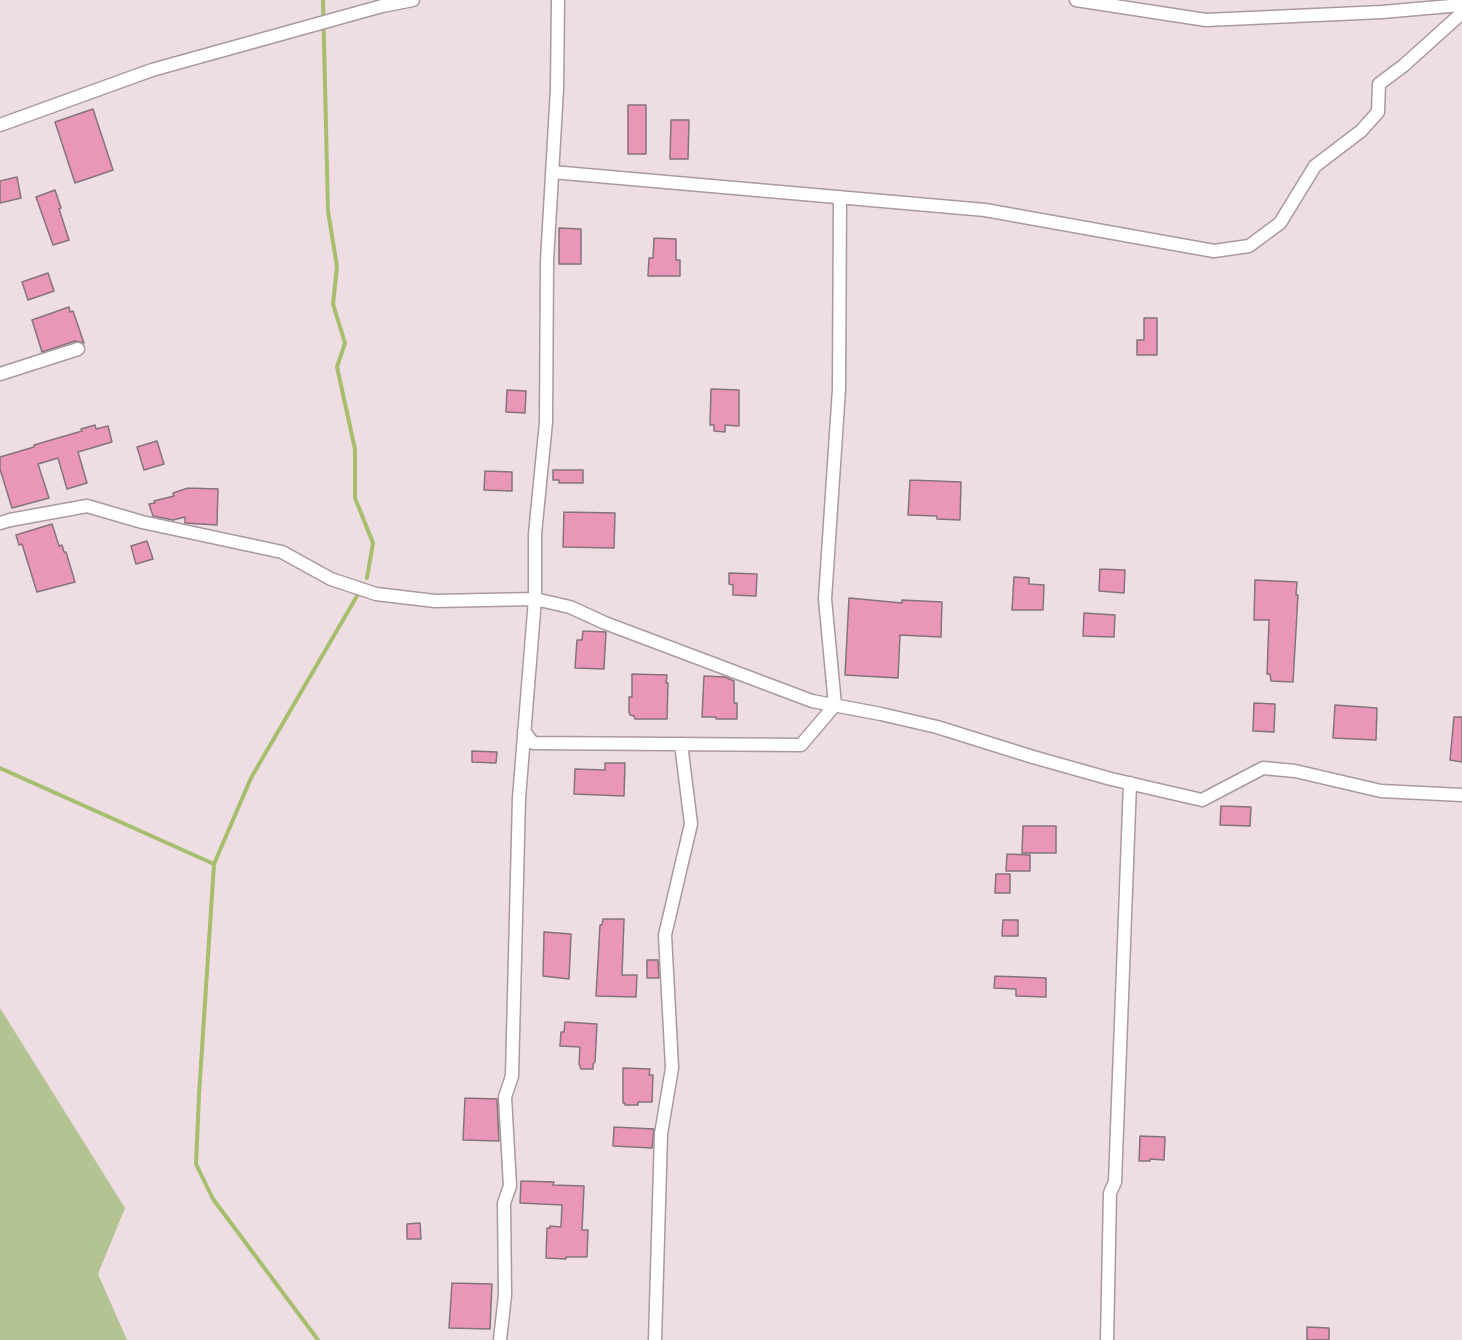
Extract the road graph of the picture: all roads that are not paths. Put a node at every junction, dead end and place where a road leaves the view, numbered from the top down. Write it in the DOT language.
graph roads {
  1 [pos="413,0"];
  2 [pos="558,0"];
  3 [pos="1076,0"];
  4 [pos="1462,5"];
  5 [pos="1383,6"];
  6 [pos="1462,13"];
  7 [pos="0,125"];
  8 [pos="552,172"];
  9 [pos="840,198"];
  10 [pos="78,349"];
  11 [pos="0,374"];
  12 [pos="0,523"];
  13 [pos="535,599"];
  14 [pos="835,705"];
  15 [pos="524,731"];
  16 [pos="681,744"];
  17 [pos="1130,783"];
  18 [pos="1462,795"];
  19 [pos="500,1340"];
  20 [pos="655,1340"];
  21 [pos="1107,1340"];
  1 -- 7 [label="street"];
  2 -- 8 [label="street"];
  3 -- 5 [label="street"];
  4 -- 5 [label="street"];
  6 -- 9 [label="street"];
  8 -- 9 [label="street"];
  8 -- 13 [label="street"];
  9 -- 14 [label="street"];
  10 -- 11 [label="street"];
  12 -- 13 [label="street"];
  13 -- 14 [label="street"];
  13 -- 15 [label="street"];
  14 -- 16 [label="street"];
  14 -- 17 [label="street"];
  15 -- 16 [label="street"];
  15 -- 19 [label="street"];
  16 -- 20 [label="street"];
  17 -- 18 [label="street"];
  17 -- 21 [label="street"];
}
